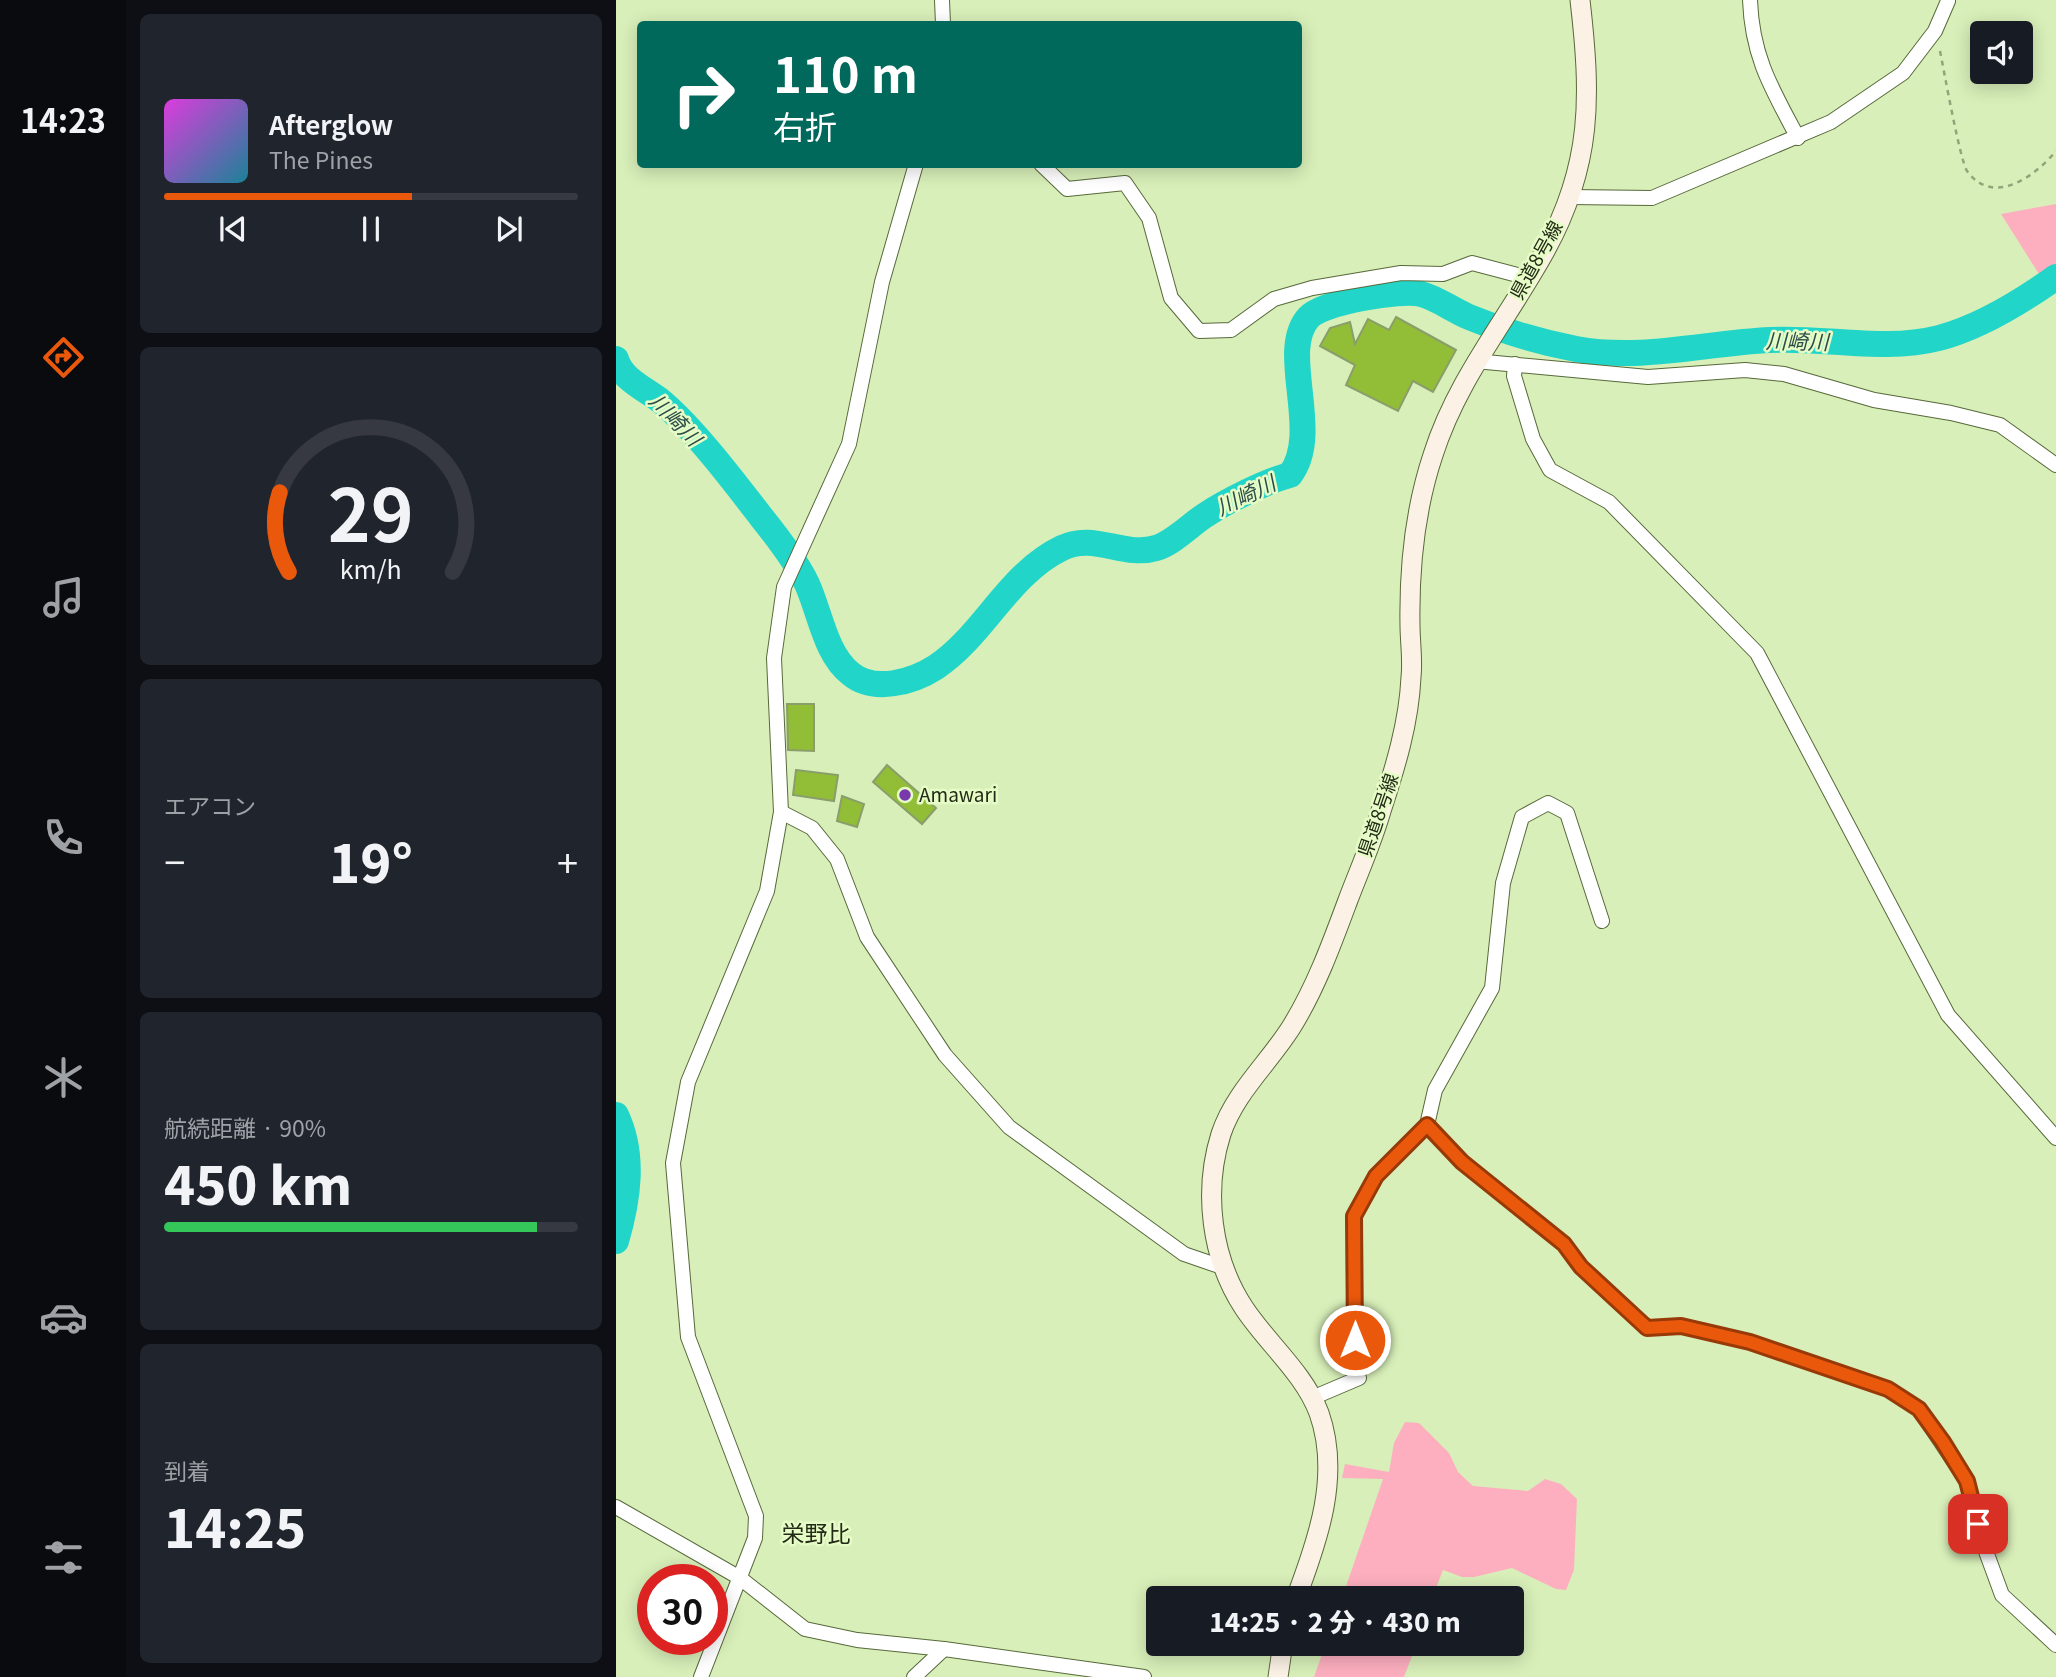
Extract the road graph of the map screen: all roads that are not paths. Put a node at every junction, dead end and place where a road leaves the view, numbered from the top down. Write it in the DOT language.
graph roads {
  1 [pos="942,0"];
  2 [pos="1580,0"];
  3 [pos="1750,0"];
  4 [pos="1939,0"];
  5 [pos="1954,0"];
  6 [pos="1948,1"];
  7 [pos="943,21"];
  8 [pos="1798,138"];
  9 [pos="915,168"];
  10 [pos="1045,168"];
  11 [pos="1570,197"];
  12 [pos="1527,281"];
  13 [pos="1481,352"];
  14 [pos="1515,364"];
  15 [pos="2056,465"];
  16 [pos="782,812"];
  17 [pos="1602,921"];
  18 [pos="1427,1125"];
  19 [pos="2056,1138"];
  20 [pos="1222,1267"];
  21 [pos="1312,1398"];
  22 [pos="616,1507"];
  23 [pos="740,1578"];
  24 [pos="1301,1586"];
  25 [pos="2056,1644"];
  26 [pos="944,1648"];
  27 [pos="1281,1656"];
  28 [pos="702,1677"];
  29 [pos="914,1677"];
  30 [pos="1144,1677"];
  31 [pos="1279,1677"];
  1 -- 7 [label="street"];
  2 -- 11 [label="main road, 県道8号線"];
  3 -- 8 [label="street"];
  4 -- 6 [label="street"];
  5 -- 6 [label="street"];
  6 -- 8 [label="street"];
  8 -- 11 [label="street"];
  9 -- 16 [label="street"];
  10 -- 12 [label="street"];
  11 -- 12 [label="main road, 県道8号線"];
  12 -- 13 [label="main road, 県道8号線"];
  13 -- 14 [label="street"];
  13 -- 20 [label="main road, 県道8号線"];
  14 -- 15 [label="street"];
  14 -- 19 [label="street"];
  16 -- 20 [label="street"];
  16 -- 23 [label="street"];
  17 -- 18 [label="street"];
  18 -- 21 [label="street"];
  18 -- 25 [label="street"];
  20 -- 21 [label="main road, 県道8号線"];
  21 -- 24 [label="main road, 県道8号線"];
  22 -- 23 [label="street"];
  23 -- 26 [label="street"];
  23 -- 28 [label="street"];
  26 -- 29 [label="street"];
  26 -- 30 [label="street"];
  27 -- 31 [label="main road"];
}
